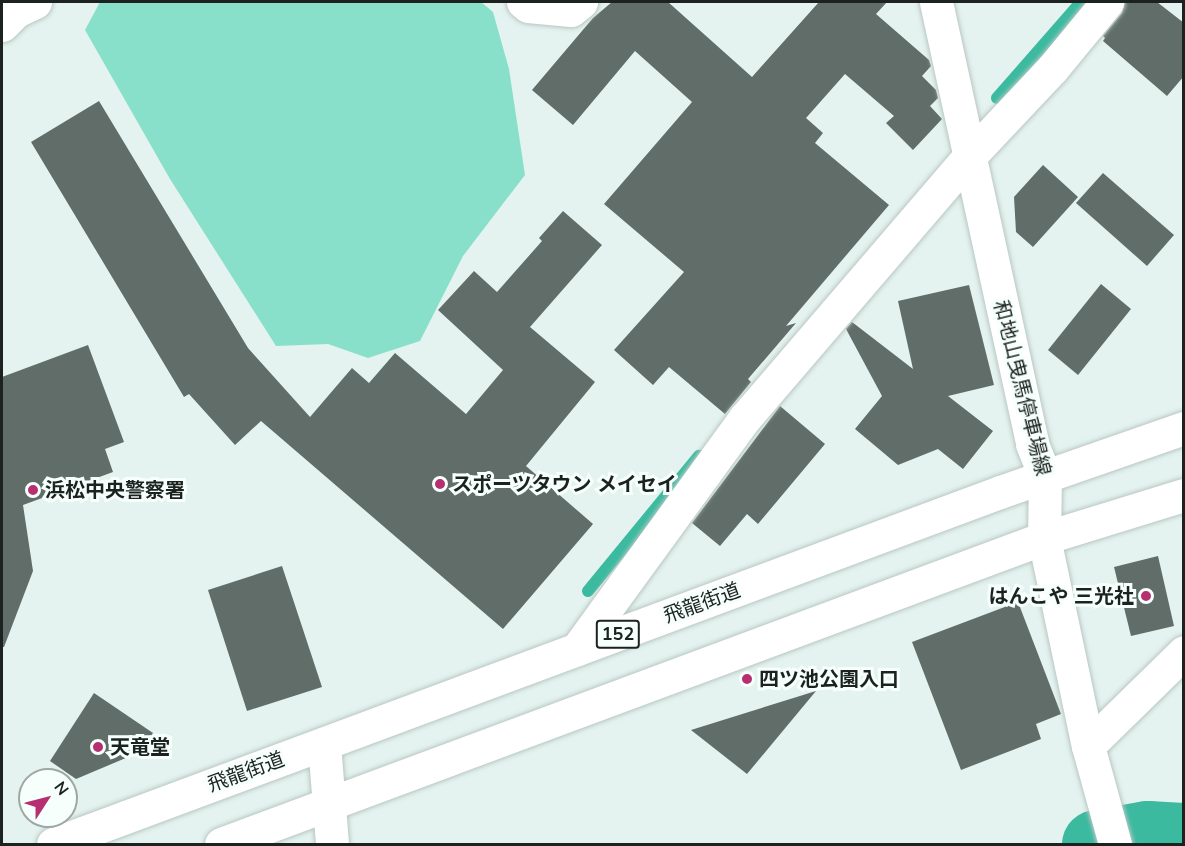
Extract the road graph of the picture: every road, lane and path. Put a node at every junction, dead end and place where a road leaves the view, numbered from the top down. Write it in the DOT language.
graph roads {
  1 [pos="35,2"];
  2 [pos="523,2"];
  3 [pos="581,2"];
  4 [pos="936,2"];
  5 [pos="1107,2"];
  6 [pos="2,25"];
  7 [pos="969,157"];
  8 [pos="1184,428"];
  9 [pos="1045,476"];
  10 [pos="1184,495"];
  11 [pos="1044,538"];
  12 [pos="577,650"];
  13 [pos="1184,652"];
  14 [pos="324,744"];
  15 [pos="1089,746"];
  16 [pos="329,804"];
  17 [pos="1114,839"];
  18 [pos="53,844"];
  19 [pos="221,844"];
  20 [pos="332,844"];
  1 -- 6 [label="main road"];
  2 -- 3 [label="main road"];
  4 -- 7 [label="main road, 和地山曳馬停車場線"];
  5 -- 7 [label="main road"];
  7 -- 9 [label="main road, 和地山曳馬停車場線"];
  7 -- 12 [label="main road"];
  8 -- 9 [label="main road, 飛龍街道 / 152"];
  9 -- 11 [label="main road, 和地山曳馬停車場線"];
  9 -- 12 [label="main road, 飛龍街道 / 152"];
  10 -- 11 [label="main road"];
  11 -- 15 [label="main road, 和地山曳馬停車場線"];
  11 -- 16 [label="main road"];
  12 -- 14 [label="main road, 飛龍街道 / 152"];
  13 -- 15 [label="main road"];
  14 -- 16 [label="main road"];
  14 -- 18 [label="main road, 飛龍街道 / 152"];
  15 -- 17 [label="main road, 和地山曳馬停車場線"];
  16 -- 19 [label="main road"];
  16 -- 20 [label="main road"];
}
